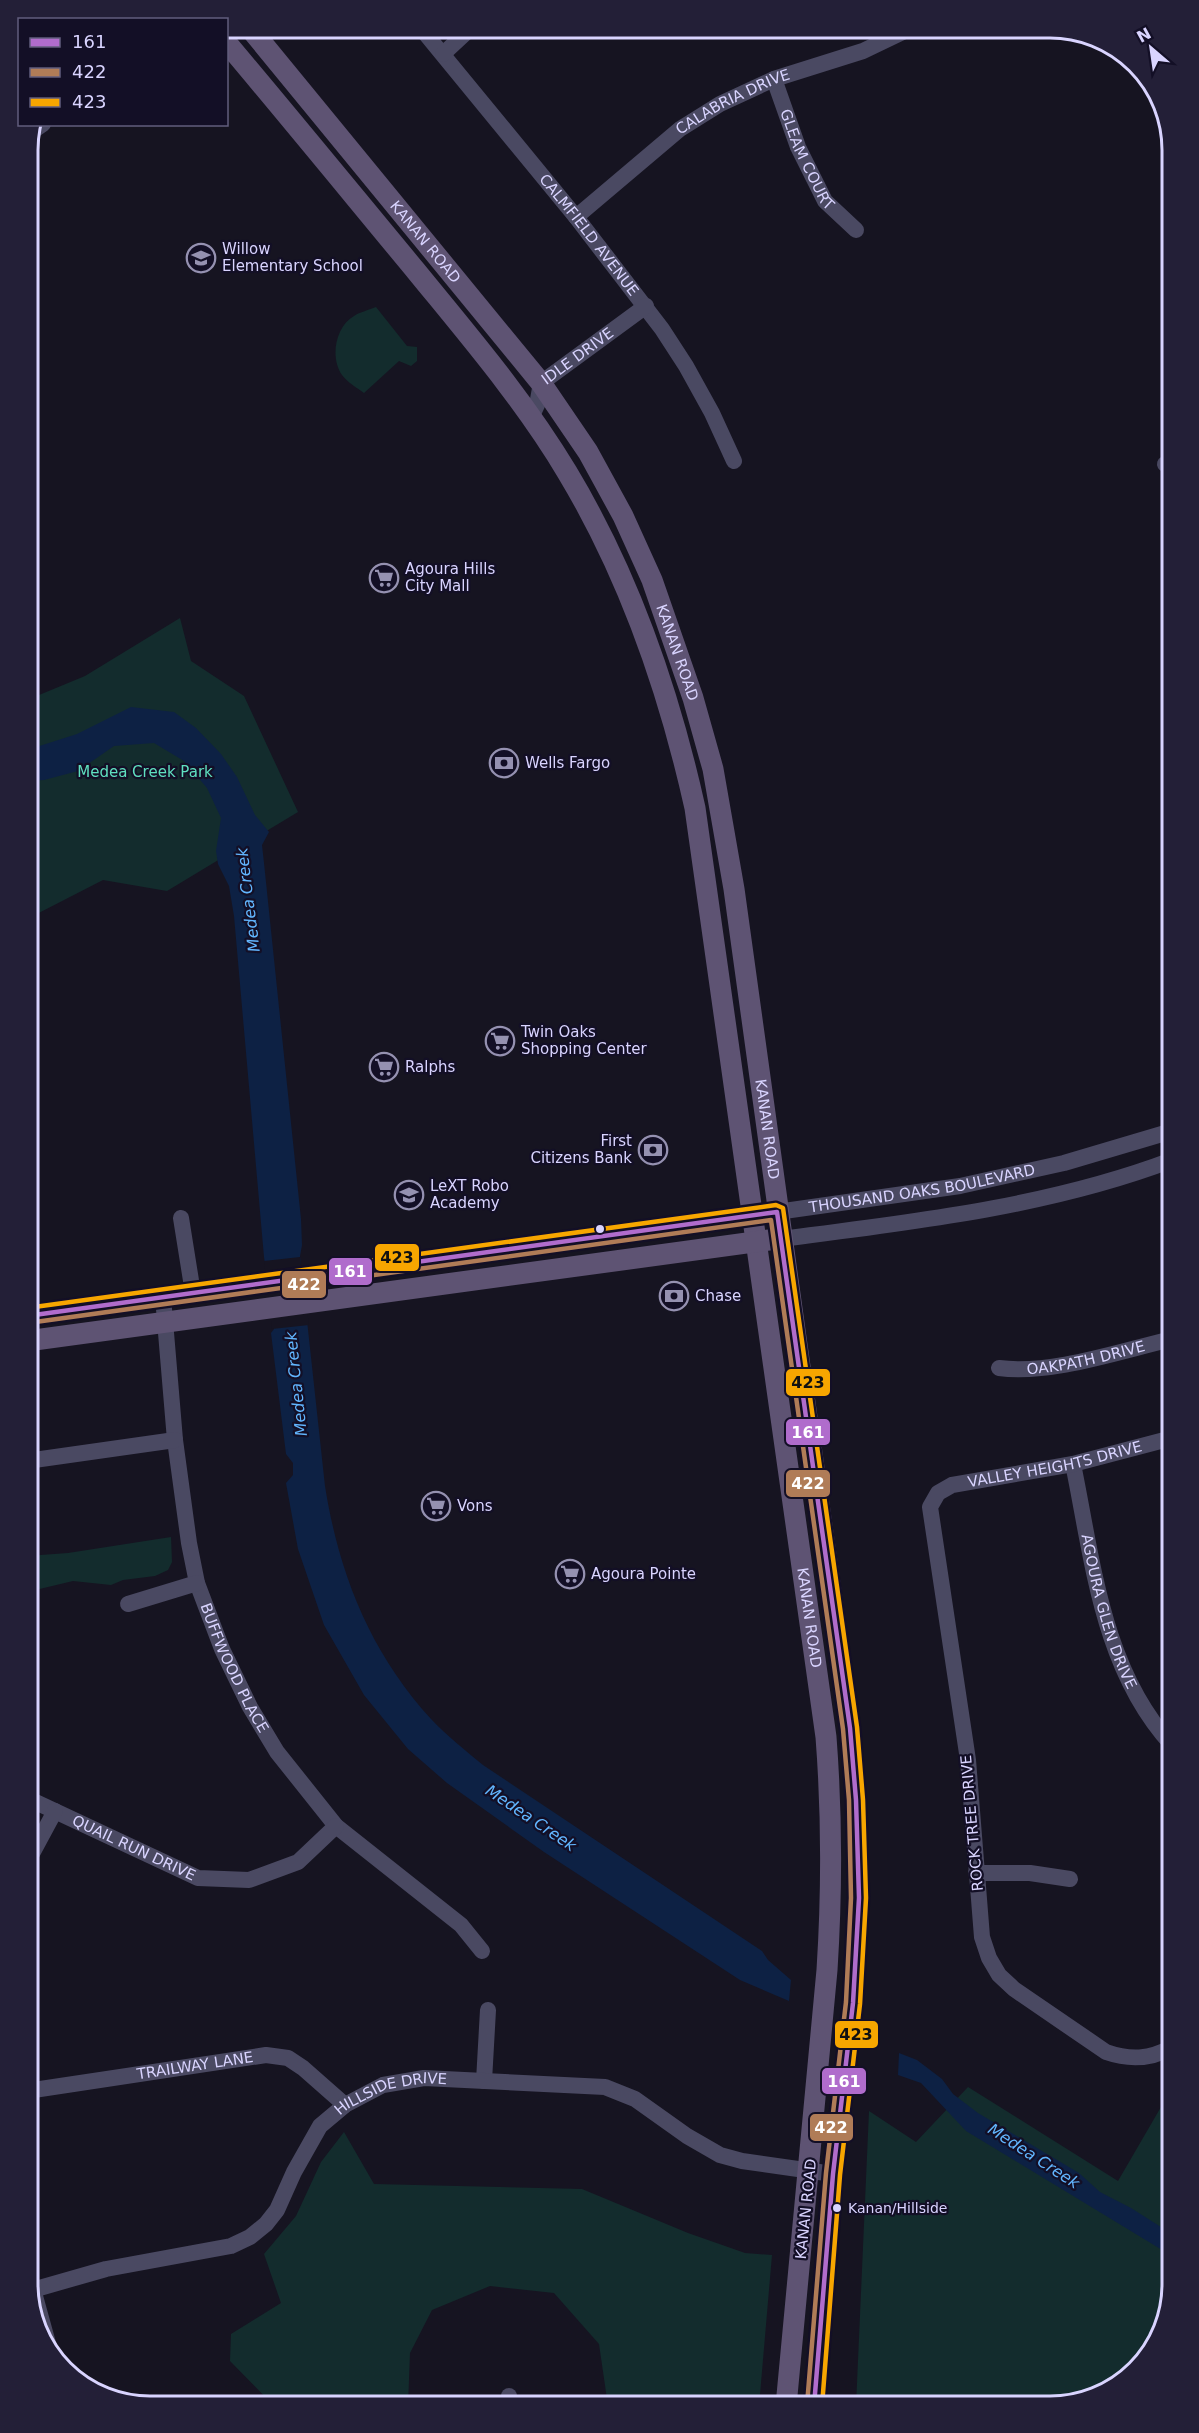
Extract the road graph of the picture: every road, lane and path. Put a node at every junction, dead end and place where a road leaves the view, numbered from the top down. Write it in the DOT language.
graph roads {
  1 [pos="258,38"];
  2 [pos="429,38"];
  3 [pos="460,38"];
  4 [pos="890,38"];
  5 [pos="228,44"];
  6 [pos="443,54"];
  7 [pos="774,79"];
  8 [pos="576,217"];
  9 [pos="856,230"];
  10 [pos="646,306"];
  11 [pos="541,383"];
  12 [pos="531,418"];
  13 [pos="734,460"];
  14 [pos="1162,1134"];
  15 [pos="1162,1164"];
  16 [pos="777,1212"];
  17 [pos="752,1215"];
  18 [pos="181,1218"];
  19 [pos="781,1239"];
  20 [pos="756,1241"];
  21 [pos="193,1293"];
  22 [pos="164,1297"];
  23 [pos="38,1314"];
  24 [pos="166,1322"];
  25 [pos="38,1339"];
  26 [pos="1162,1341"];
  27 [pos="999,1368"];
  28 [pos="175,1440"];
  29 [pos="1162,1441"];
  30 [pos="38,1459"];
  31 [pos="1073,1464"];
  32 [pos="938,1493"];
  33 [pos="197,1583"];
  34 [pos="128,1604"];
  35 [pos="1162,1732"];
  36 [pos="38,1804"];
  37 [pos="55,1812"];
  38 [pos="336,1826"];
  39 [pos="38,1843"];
  40 [pos="976,1873"];
  41 [pos="1070,1879"];
  42 [pos="482,1951"];
  43 [pos="488,2010"];
  44 [pos="1162,2052"];
  45 [pos="484,2081"];
  46 [pos="38,2089"];
  47 [pos="345,2105"];
  48 [pos="810,2169"];
  49 [pos="833,2174"];
  50 [pos="38,2288"];
  51 [pos="787,2396"];
  52 [pos="815,2396"];
  1 -- 11 [label="main road, KANAN ROAD"];
  2 -- 6 [label="street, CALMFIELD AVENUE"];
  3 -- 6 [label="street"];
  4 -- 7 [label="street, CALABRIA DRIVE"];
  5 -- 12 [label="main road, KANAN ROAD"];
  6 -- 8 [label="street, CALMFIELD AVENUE"];
  7 -- 8 [label="street, CALABRIA DRIVE"];
  7 -- 9 [label="street, GLEAM COURT"];
  8 -- 10 [label="street, CALMFIELD AVENUE"];
  10 -- 11 [label="street, IDLE DRIVE"];
  10 -- 13 [label="street, CALMFIELD AVENUE"];
  11 -- 12 [label="street, IDLE DRIVE"];
  11 -- 16 [label="main road, KANAN ROAD"];
  12 -- 17 [label="main road, KANAN ROAD"];
  14 -- 16 [label="street, THOUSAND OAKS BOULEVARD"];
  15 -- 19 [label="street, THOUSAND OAKS BOULEVARD"];
  16 -- 17 [label="main road, THOUSAND OAKS BOULEVARD"];
  16 -- 19 [label="main road, KANAN ROAD"];
  17 -- 20 [label="main road, KANAN ROAD"];
  17 -- 21 [label="main road, THOUSAND OAKS BOULEVARD"];
  18 -- 21 [label="street"];
  19 -- 20 [label="main road, THOUSAND OAKS BOULEVARD"];
  19 -- 49 [label="main road, KANAN ROAD"];
  20 -- 24 [label="main road, THOUSAND OAKS BOULEVARD"];
  20 -- 48 [label="main road, KANAN ROAD"];
  21 -- 22 [label="main road, THOUSAND OAKS BOULEVARD"];
  22 -- 23 [label="main road, THOUSAND OAKS BOULEVARD"];
  22 -- 24 [label="street, BUFFWOOD PLACE"];
  24 -- 25 [label="main road, THOUSAND OAKS BOULEVARD"];
  24 -- 28 [label="street, BUFFWOOD PLACE"];
  26 -- 27 [label="street, OAKPATH DRIVE"];
  28 -- 30 [label="street"];
  28 -- 33 [label="street, BUFFWOOD PLACE"];
  29 -- 31 [label="street, VALLEY HEIGHTS DRIVE"];
  31 -- 32 [label="street, VALLEY HEIGHTS DRIVE"];
  31 -- 35 [label="street, AGOURA GLEN DRIVE"];
  32 -- 40 [label="street, ROCK TREE DRIVE"];
  33 -- 34 [label="street"];
  33 -- 38 [label="street, BUFFWOOD PLACE"];
  36 -- 37 [label="street, QUAIL RUN DRIVE"];
  37 -- 38 [label="street, QUAIL RUN DRIVE"];
  37 -- 39 [label="street"];
  38 -- 42 [label="street, BUFFWOOD PLACE"];
  40 -- 41 [label="street"];
  40 -- 44 [label="street, ROCK TREE DRIVE"];
  43 -- 45 [label="street"];
  45 -- 47 [label="street, HILLSIDE DRIVE"];
  45 -- 48 [label="street, HILLSIDE DRIVE"];
  46 -- 47 [label="street, TRAILWAY LANE"];
  47 -- 50 [label="street, HILLSIDE DRIVE"];
  48 -- 49 [label="street, HILLSIDE DRIVE"];
  48 -- 51 [label="main road, KANAN ROAD"];
  49 -- 52 [label="main road, KANAN ROAD"];
}
